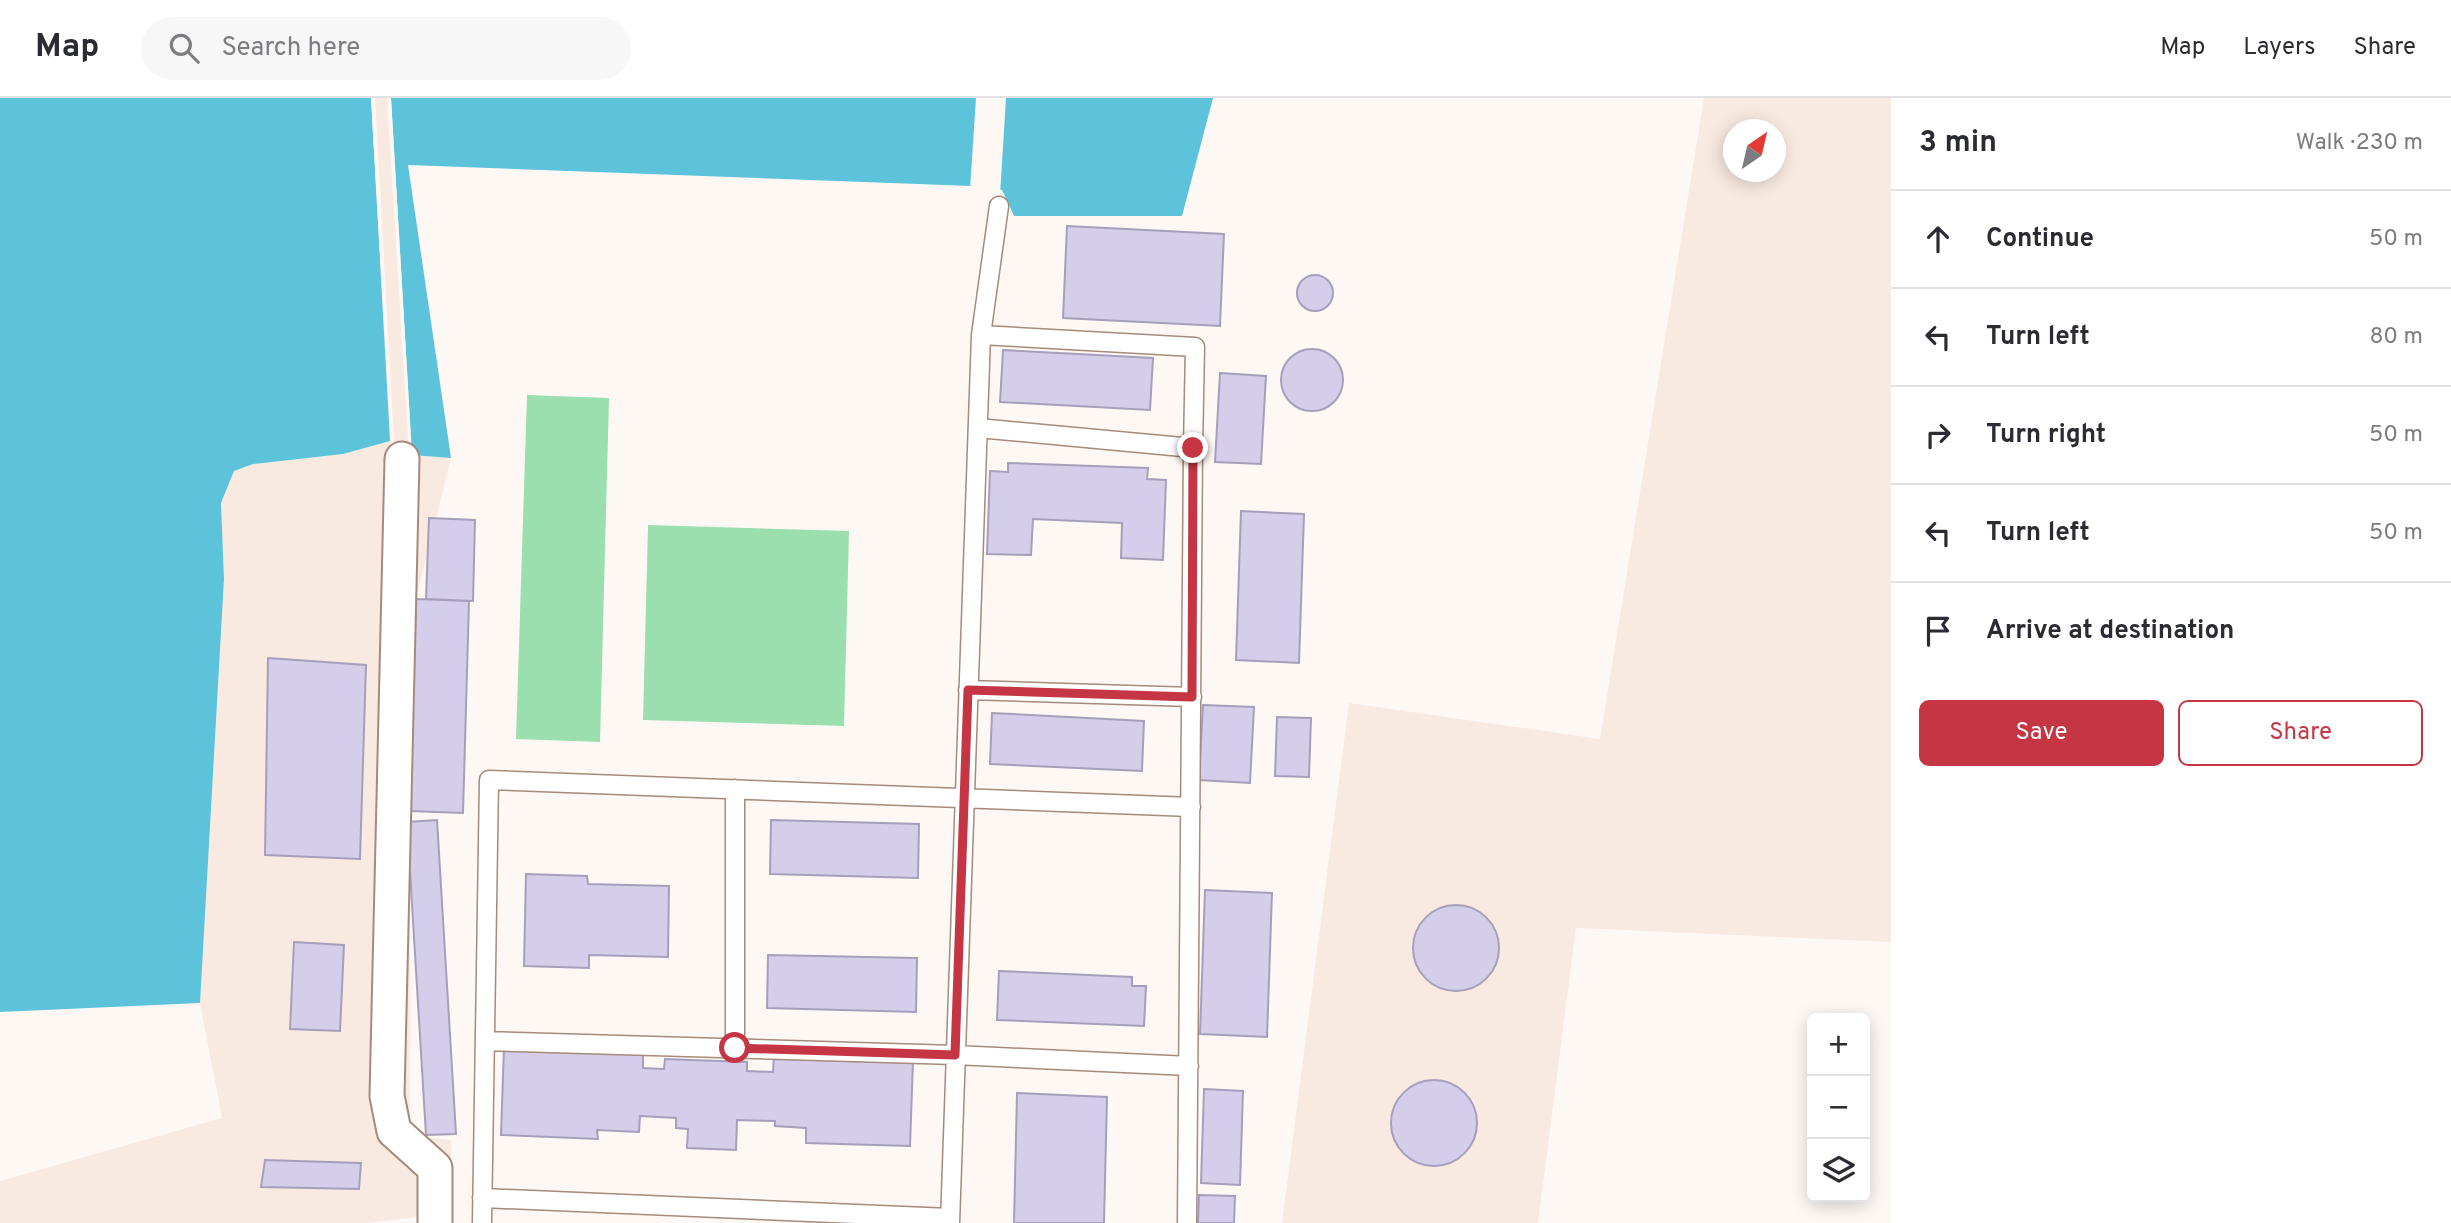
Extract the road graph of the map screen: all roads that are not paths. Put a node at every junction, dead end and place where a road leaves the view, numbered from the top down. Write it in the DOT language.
graph roads {
  1 [pos="999,206"];
  2 [pos="981,335"];
  3 [pos="978,428"];
  4 [pos="1193,448"];
  5 [pos="402,459"];
  6 [pos="968,690"];
  7 [pos="1192,697"];
  8 [pos="735,789"];
  9 [pos="965,797"];
  10 [pos="1191,807"];
  11 [pos="485,1041"];
  12 [pos="735,1048"];
  13 [pos="955,1055"];
  14 [pos="1189,1066"];
  15 [pos="482,1198"];
  16 [pos="950,1221"];
  17 [pos="435,1223"];
  18 [pos="482,1223"];
  19 [pos="1187,1223"];
  1 -- 2 [label="lane"];
  2 -- 3 [label="lane"];
  2 -- 4 [label="lane"];
  3 -- 4 [label="lane"];
  3 -- 6 [label="lane"];
  4 -- 7 [label="lane"];
  5 -- 17 [label="street"];
  6 -- 7 [label="lane"];
  6 -- 9 [label="lane"];
  7 -- 10 [label="lane"];
  8 -- 9 [label="lane"];
  8 -- 11 [label="lane"];
  8 -- 12 [label="lane"];
  9 -- 10 [label="lane"];
  9 -- 13 [label="lane"];
  10 -- 14 [label="lane"];
  11 -- 12 [label="lane"];
  11 -- 15 [label="lane"];
  12 -- 13 [label="lane"];
  13 -- 14 [label="lane"];
  13 -- 16 [label="lane"];
  14 -- 19 [label="lane"];
  15 -- 16 [label="lane"];
  15 -- 18 [label="lane"];
}
